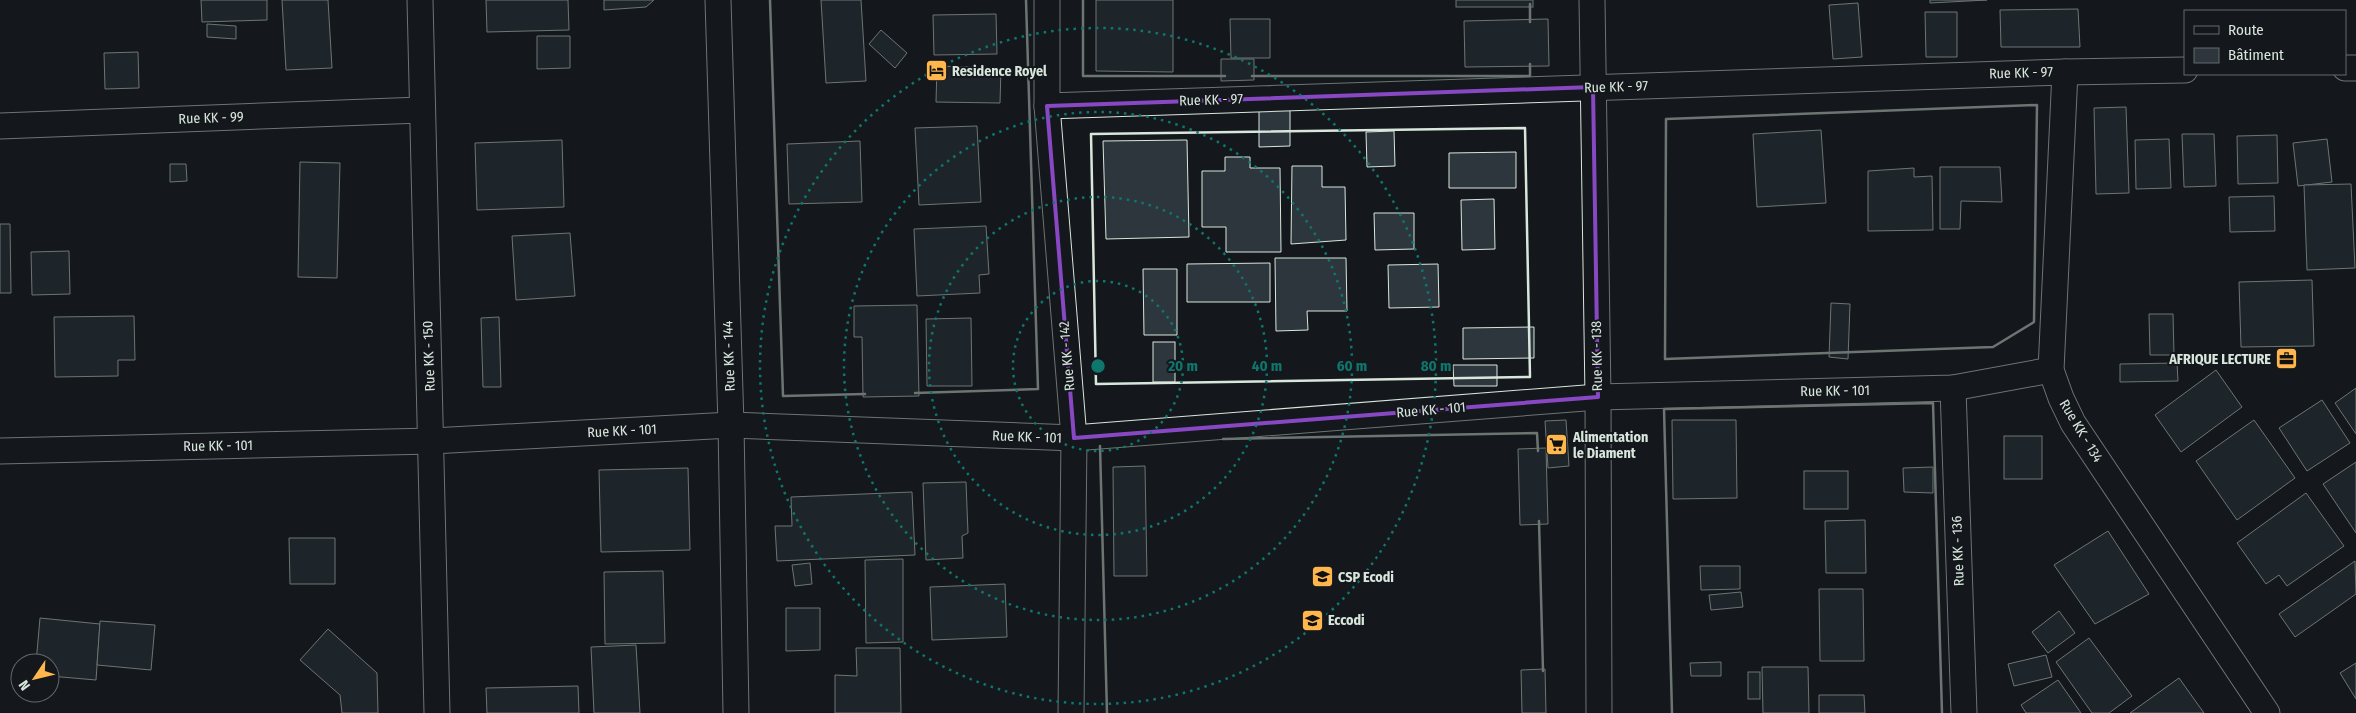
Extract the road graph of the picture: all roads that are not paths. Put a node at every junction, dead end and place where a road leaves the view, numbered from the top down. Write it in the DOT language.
graph roads {
  1 [pos="420,0"];
  2 [pos="718,0"];
  3 [pos="1047,0"];
  4 [pos="1592,0"];
  5 [pos="2184,70"];
  6 [pos="2065,72"];
  7 [pos="1593,87"];
  8 [pos="1047,106"];
  9 [pos="421,110"];
  10 [pos="0,126"];
  11 [pos="2051,370"];
  12 [pos="1953,388"];
  13 [pos="1598,397"];
  14 [pos="731,425"];
  15 [pos="1074,438"];
  16 [pos="432,440"];
  17 [pos="0,451"];
  18 [pos="437,713"];
  19 [pos="736,713"];
  20 [pos="1071,713"];
  21 [pos="1599,713"];
  22 [pos="1964,713"];
  23 [pos="2267,713"];
  1 -- 9 [label="street, Rue KK - 150"];
  2 -- 14 [label="street, Rue KK - 144"];
  3 -- 8 [label="street, Rue KK - 142"];
  4 -- 7 [label="street, Rue KK - 138"];
  5 -- 6 [label="street, Rue KK - 97"];
  6 -- 7 [label="street, Rue KK - 97"];
  6 -- 11 [label="street, Rue KK - 134"];
  7 -- 8 [label="street, Rue KK - 97"];
  7 -- 13 [label="street, Rue KK - 138"];
  8 -- 15 [label="street, Rue KK - 142"];
  9 -- 10 [label="street, Rue KK - 99"];
  9 -- 16 [label="street, Rue KK - 150"];
  11 -- 12 [label="street, Rue KK - 101"];
  11 -- 23 [label="street, Rue KK - 134"];
  12 -- 13 [label="street, Rue KK - 101"];
  12 -- 22 [label="street, Rue KK - 136"];
  13 -- 15 [label="street, Rue KK - 101"];
  13 -- 21 [label="street, Rue KK - 138"];
  14 -- 15 [label="street, Rue KK - 101"];
  14 -- 16 [label="street, Rue KK - 101"];
  14 -- 19 [label="street, Rue KK - 144"];
  15 -- 20 [label="street, Rue KK - 142"];
  16 -- 17 [label="street, Rue KK - 101"];
  16 -- 18 [label="street, Rue KK - 150"];
}
